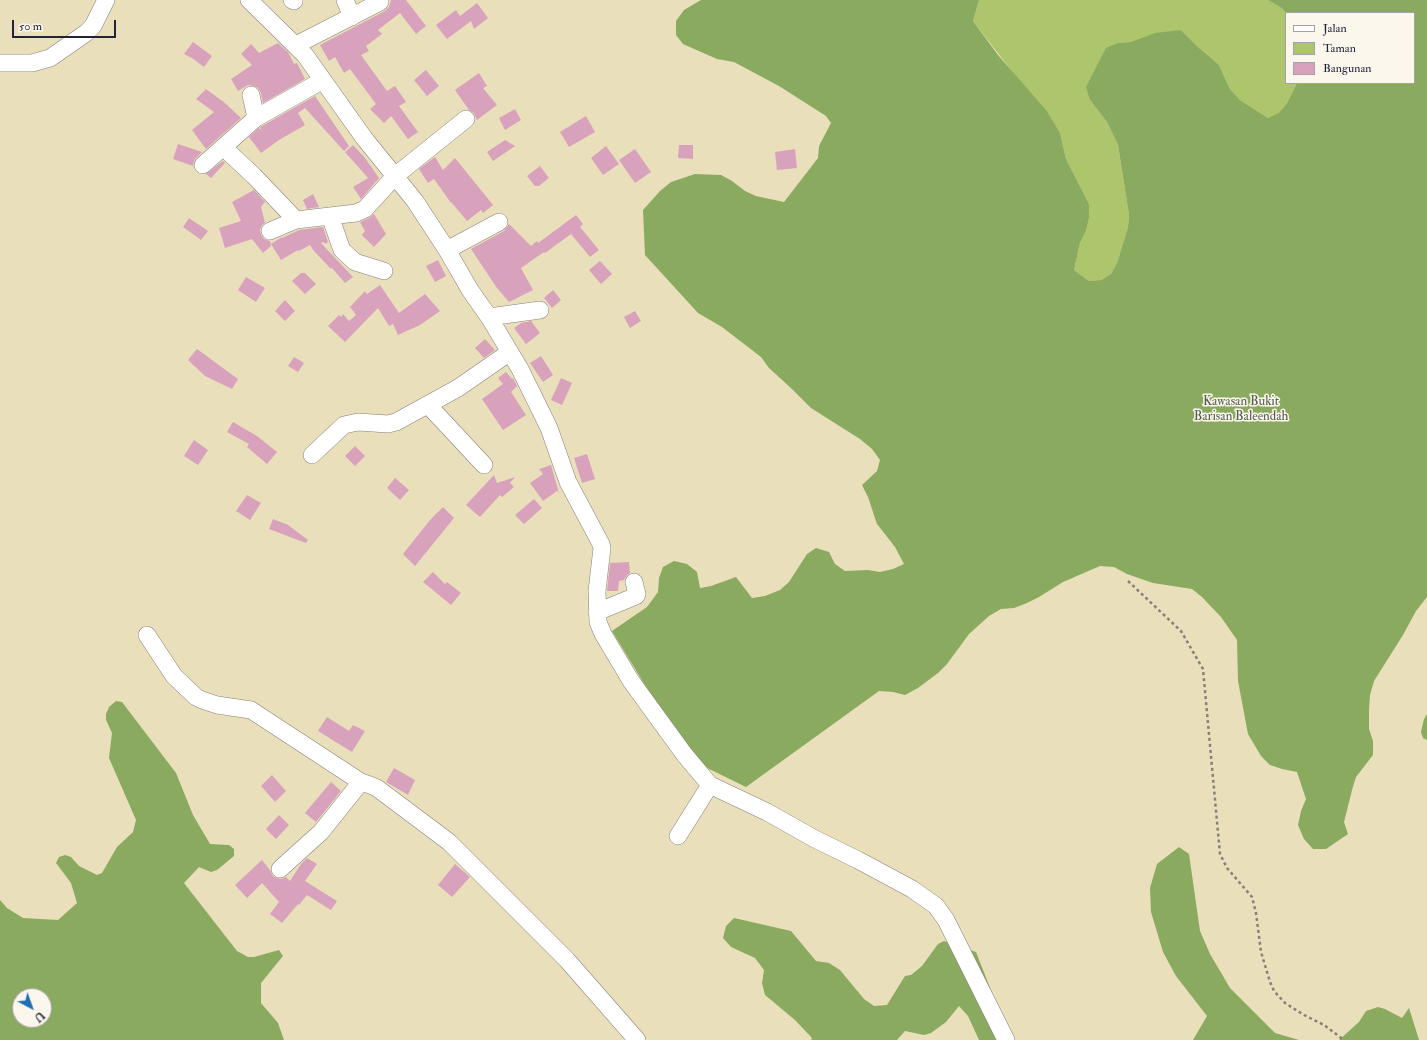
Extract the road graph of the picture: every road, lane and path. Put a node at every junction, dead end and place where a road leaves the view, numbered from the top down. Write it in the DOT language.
graph roads {
  1 [pos="106,0"];
  2 [pos="249,0"];
  3 [pos="345,0"];
  4 [pos="380,2"];
  5 [pos="352,17"];
  6 [pos="296,45"];
  7 [pos="0,63"];
  8 [pos="323,80"];
  9 [pos="251,94"];
  10 [pos="256,118"];
  11 [pos="466,118"];
  12 [pos="223,147"];
  13 [pos="203,165"];
  14 [pos="394,176"];
  15 [pos="330,216"];
  16 [pos="296,220"];
  17 [pos="499,222"];
  18 [pos="270,232"];
  19 [pos="447,250"];
  20 [pos="384,271"];
  21 [pos="540,310"];
  22 [pos="489,317"];
  23 [pos="510,352"];
  24 [pos="428,405"];
  25 [pos="312,455"];
  26 [pos="484,465"];
  27 [pos="1128,581"];
  28 [pos="634,582"];
  29 [pos="597,612"];
  30 [pos="147,635"];
  31 [pos="361,782"];
  32 [pos="710,785"];
  33 [pos="678,836"];
  34 [pos="280,869"];
  35 [pos="637,1040"];
  36 [pos="1006,1040"];
  37 [pos="1344,1040"];
  1 -- 7 [label="street"];
  2 -- 6 [label="street"];
  3 -- 5 [label="street"];
  4 -- 5 [label="street"];
  5 -- 6 [label="street"];
  6 -- 8 [label="street"];
  8 -- 10 [label="street"];
  8 -- 14 [label="street"];
  9 -- 10 [label="street"];
  10 -- 12 [label="street"];
  11 -- 14 [label="street"];
  12 -- 13 [label="street"];
  12 -- 16 [label="street"];
  14 -- 15 [label="street"];
  14 -- 19 [label="street"];
  15 -- 16 [label="street"];
  15 -- 20 [label="street"];
  16 -- 18 [label="street"];
  17 -- 19 [label="street"];
  19 -- 22 [label="street"];
  21 -- 22 [label="street"];
  22 -- 23 [label="street"];
  23 -- 24 [label="street"];
  23 -- 29 [label="street"];
  24 -- 25 [label="street"];
  24 -- 26 [label="street"];
  27 -- 37 [label="path"];
  28 -- 29 [label="street"];
  29 -- 32 [label="street"];
  30 -- 31 [label="street"];
  31 -- 34 [label="street"];
  31 -- 35 [label="street"];
  32 -- 33 [label="street"];
  32 -- 36 [label="street"];
}
